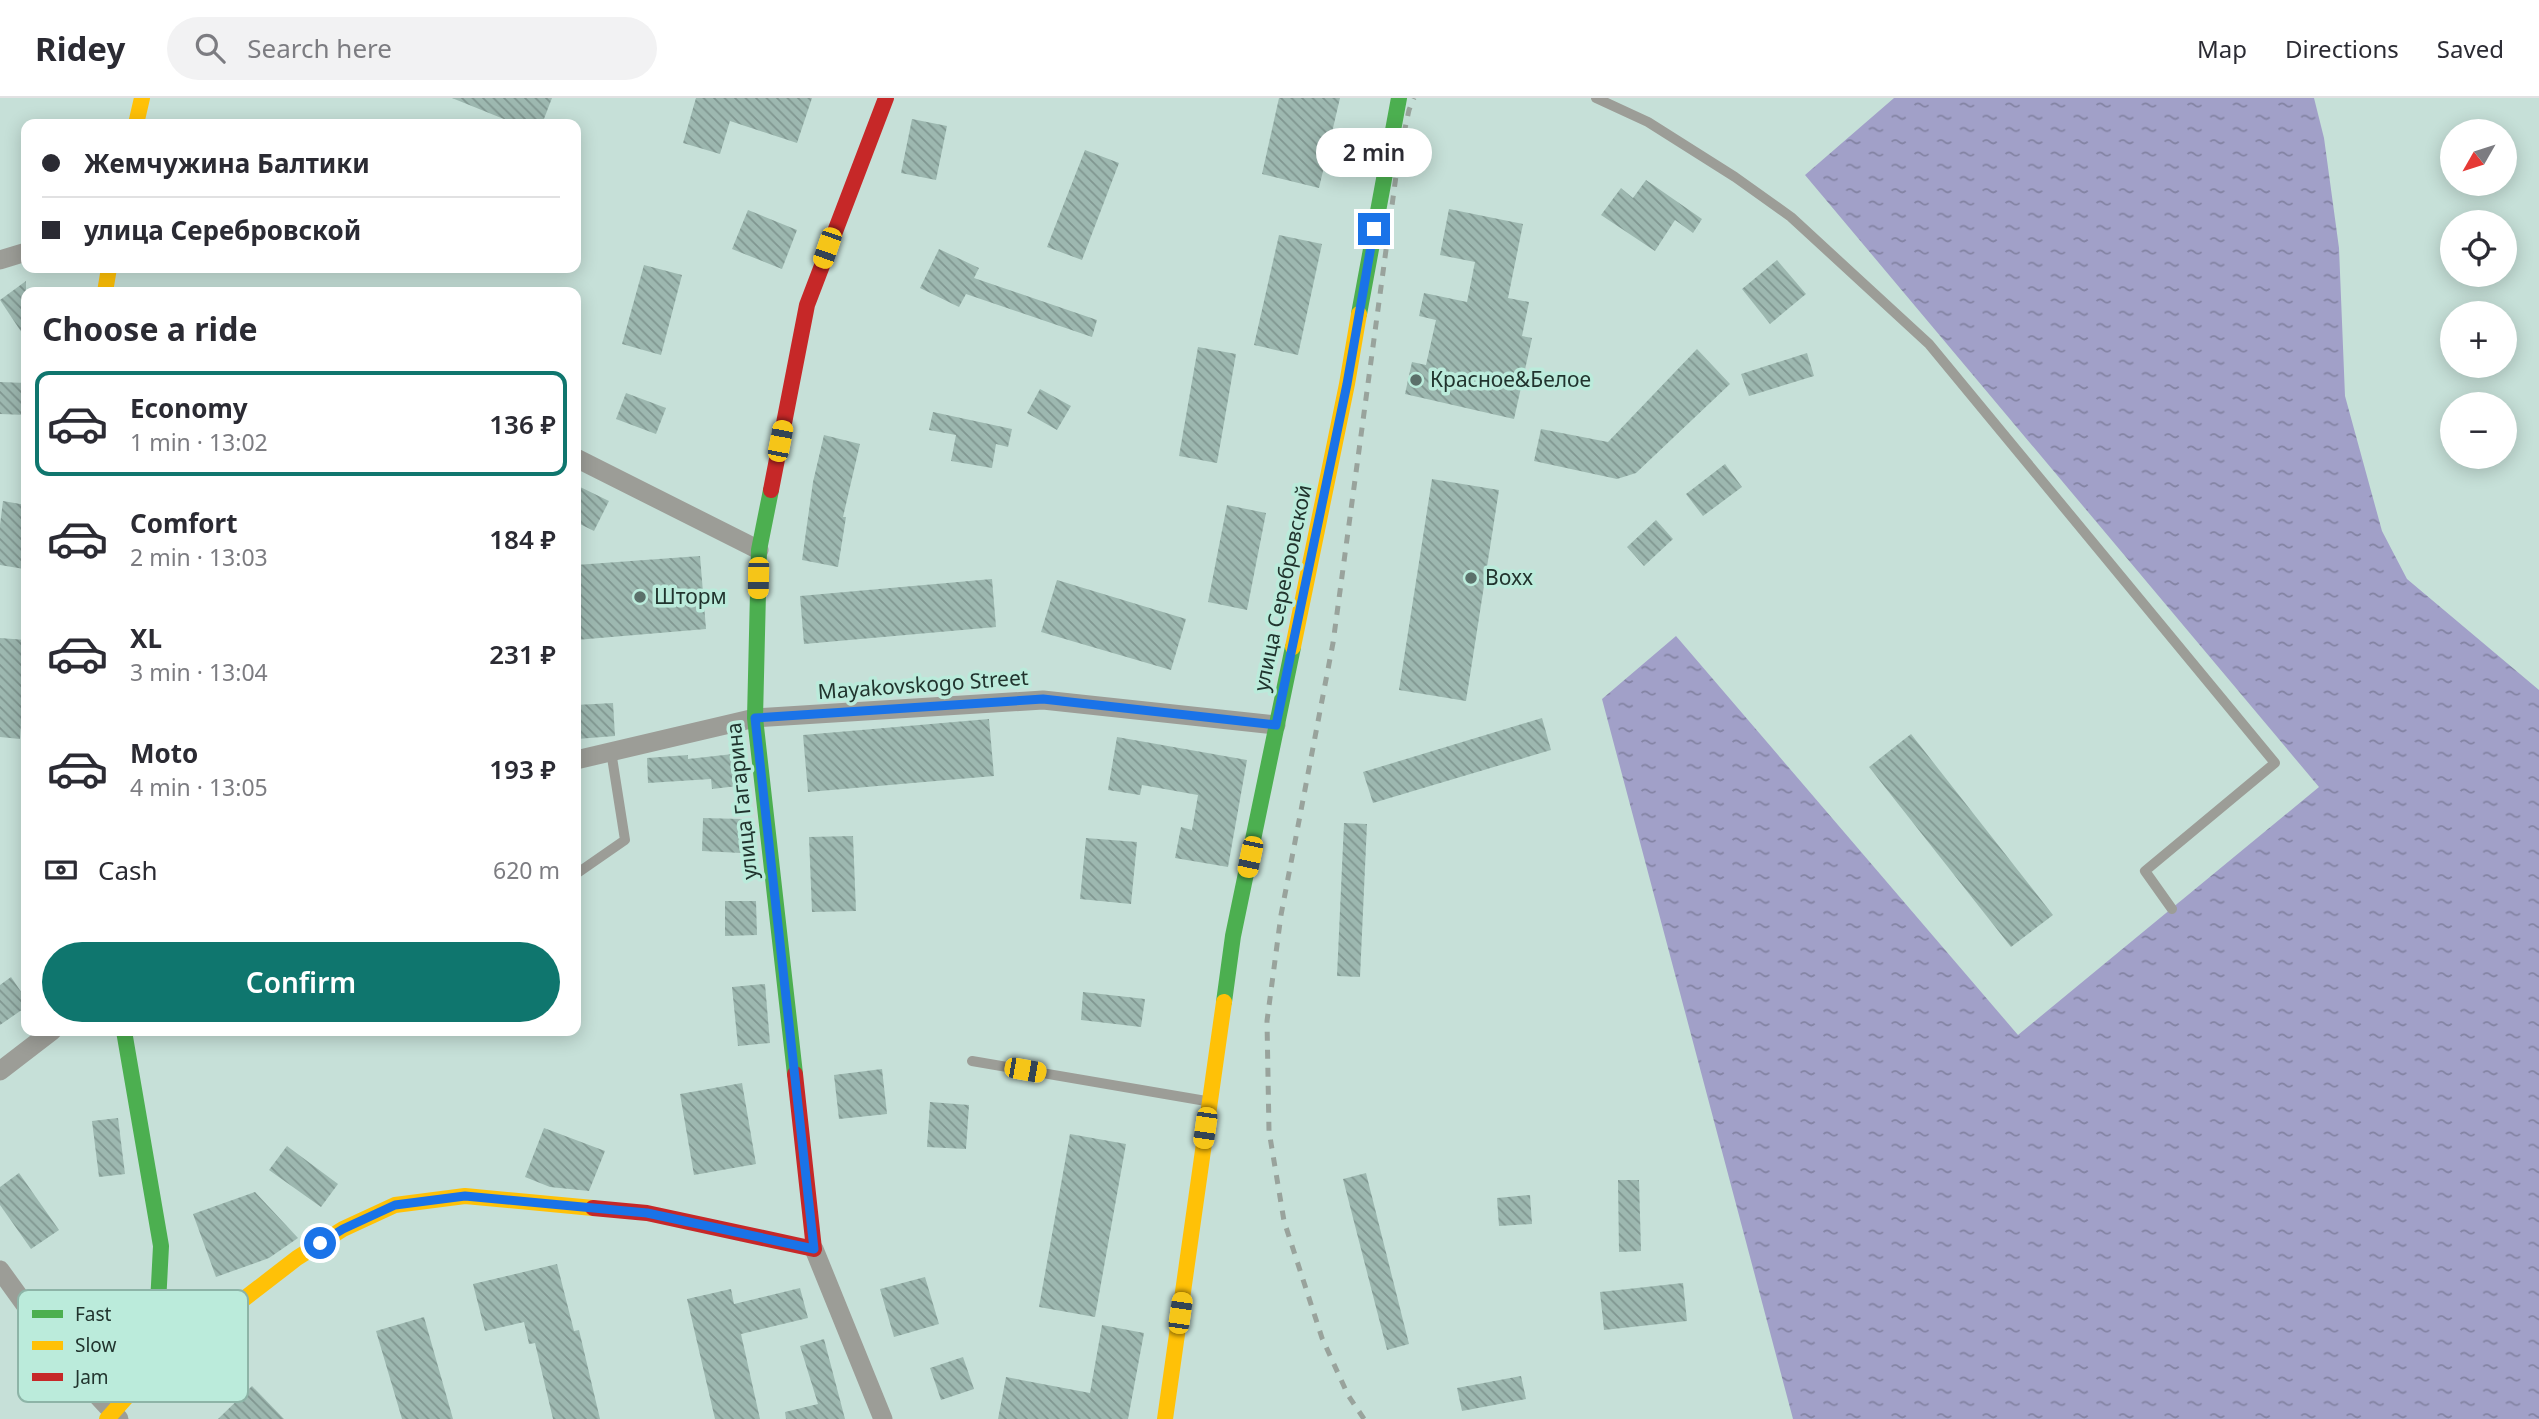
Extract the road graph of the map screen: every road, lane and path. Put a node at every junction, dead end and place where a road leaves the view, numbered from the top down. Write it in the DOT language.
graph roads {
  1 [pos="142,98"];
  2 [pos="886,98"];
  3 [pos="1399,98"];
  4 [pos="1596,98"];
  5 [pos="137,119"];
  6 [pos="21,254"];
  7 [pos="0,260"];
  8 [pos="581,461"];
  9 [pos="758,550"];
  10 [pos="755,718"];
  11 [pos="1276,725"];
  12 [pos="611,751"];
  13 [pos="581,759"];
  14 [pos="581,871"];
  15 [pos="2172,909"];
  16 [pos="46,1036"];
  17 [pos="125,1036"];
  18 [pos="972,1061"];
  19 [pos="0,1071"];
  20 [pos="1209,1101"];
  21 [pos="814,1249"];
  22 [pos="0,1269"];
  23 [pos="159,1290"];
  24 [pos="18,1294"];
  25 [pos="248,1296"];
  26 [pos="100,1402"];
  27 [pos="125,1402"];
  28 [pos="113,1417"];
  29 [pos="883,1419"];
  30 [pos="1165,1419"];
  1 -- 5 [label="street"];
  2 -- 9 [label="street, улица Гагарина"];
  3 -- 11 [label="street, улица Серебровской"];
  4 -- 15 [label="lane"];
  6 -- 7 [label="street"];
  8 -- 9 [label="street"];
  9 -- 10 [label="street, улица Гагарина"];
  10 -- 11 [label="street, Mayakovskogo Street"];
  10 -- 12 [label="street, Mayakovskogo Street"];
  10 -- 21 [label="street, улица Гагарина"];
  11 -- 20 [label="street, улица Серебровской"];
  12 -- 13 [label="street, Mayakovskogo Street"];
  12 -- 14 [label="lane"];
  16 -- 19 [label="street"];
  17 -- 23 [label="street"];
  18 -- 20 [label="lane"];
  20 -- 30 [label="street, улица Серебровской"];
  21 -- 25 [label="street"];
  21 -- 29 [label="street, улица Гагарина"];
  22 -- 24 [label="street"];
  26 -- 28 [label="street"];
  27 -- 28 [label="street"];
}
